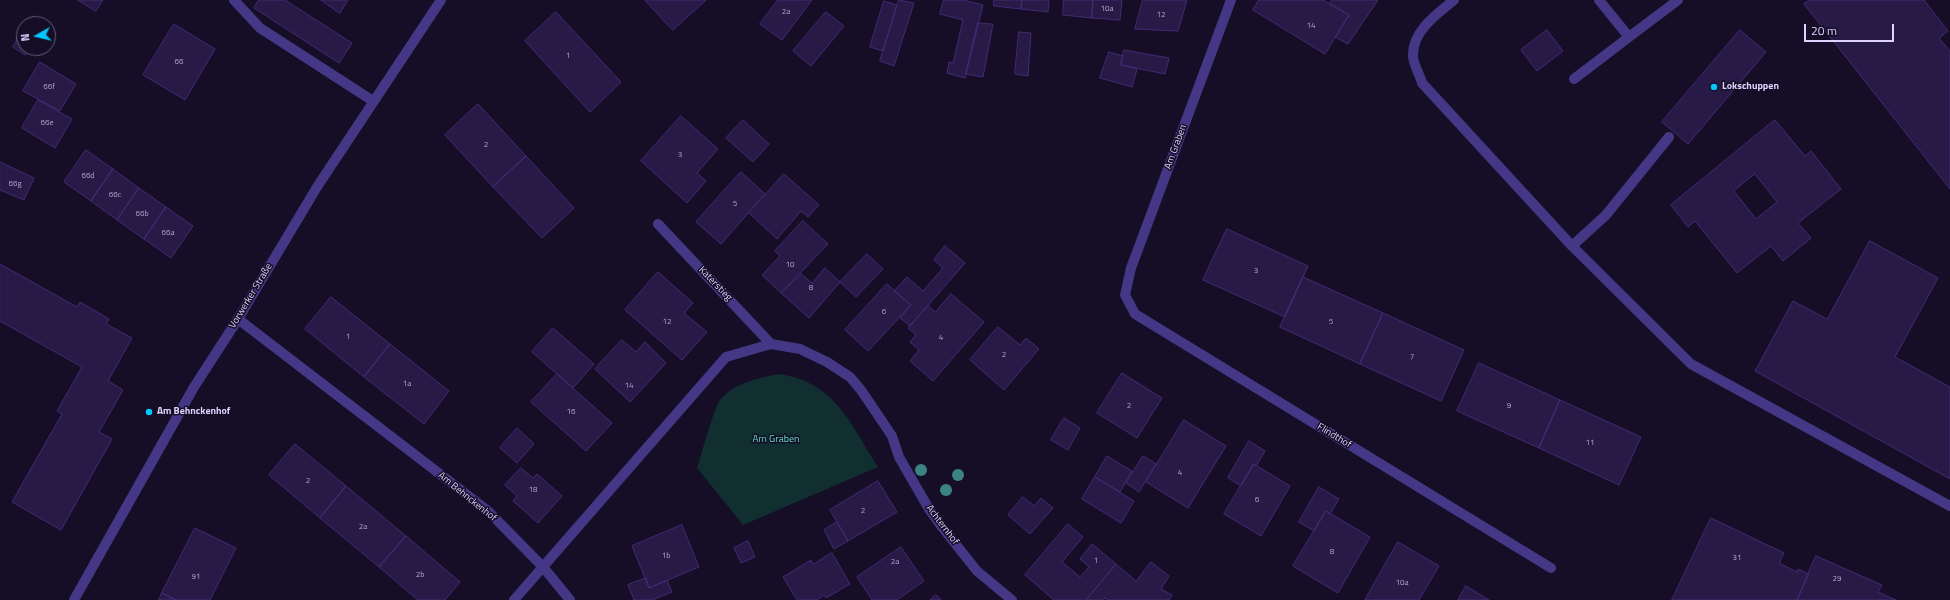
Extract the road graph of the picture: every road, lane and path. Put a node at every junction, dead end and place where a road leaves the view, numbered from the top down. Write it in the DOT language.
graph roads {
  1 [pos="234,0"];
  2 [pos="442,0"];
  3 [pos="1231,0"];
  4 [pos="1454,0"];
  5 [pos="1599,0"];
  6 [pos="1678,0"];
  7 [pos="1629,37"];
  8 [pos="1574,79"];
  9 [pos="373,101"];
  10 [pos="1669,137"];
  11 [pos="658,224"];
  12 [pos="1572,246"];
  13 [pos="1124,295"];
  14 [pos="238,319"];
  15 [pos="771,344"];
  16 [pos="1950,506"];
  17 [pos="543,567"];
  18 [pos="1551,568"];
  19 [pos="74,600"];
  20 [pos="514,600"];
  21 [pos="570,600"];
  22 [pos="1012,600"];
  1 -- 9 [label="street"];
  2 -- 9 [label="street, Vorwerker Straße"];
  3 -- 13 [label="street, Am Graben"];
  4 -- 12 [label="street"];
  5 -- 7 [label="street"];
  6 -- 7 [label="street"];
  7 -- 8 [label="street"];
  9 -- 14 [label="street, Vorwerker Straße"];
  10 -- 12 [label="street"];
  11 -- 15 [label="street, Katerstieg"];
  12 -- 16 [label="street"];
  13 -- 18 [label="street, Flindthof"];
  14 -- 17 [label="street, Am Behnckenhof"];
  14 -- 19 [label="street, Vorwerker Straße"];
  15 -- 17 [label="street"];
  15 -- 22 [label="street, Achternhof"];
  17 -- 20 [label="street"];
  17 -- 21 [label="street, Am Behnckenhof"];
}
